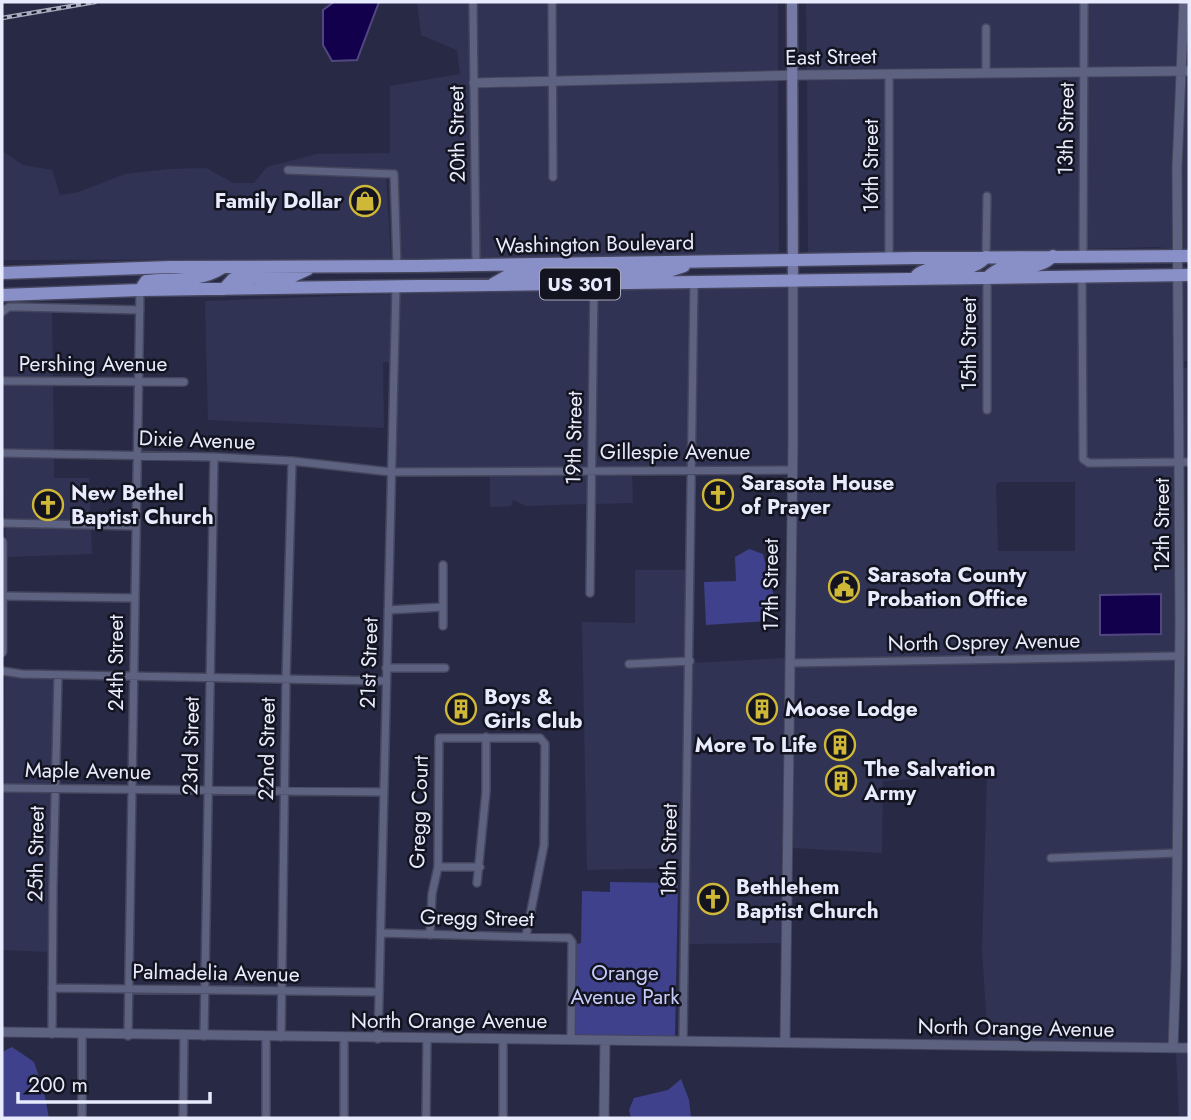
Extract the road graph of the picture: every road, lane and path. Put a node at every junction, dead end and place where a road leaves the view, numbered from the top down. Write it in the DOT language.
graph roads {
  1 [pos="473,2"];
  2 [pos="552,2"];
  3 [pos="792,2"];
  4 [pos="1084,2"];
  5 [pos="1184,2"];
  6 [pos="986,28"];
  7 [pos="1185,71"];
  8 [pos="1084,72"];
  9 [pos="986,73"];
  10 [pos="889,74"];
  11 [pos="792,75"];
  12 [pos="553,81"];
  13 [pos="474,83"];
  14 [pos="288,170"];
  15 [pos="553,177"];
  16 [pos="987,196"];
  17 [pos="1054,256"];
  18 [pos="1083,256"];
  19 [pos="1184,256"];
  20 [pos="986,257"];
  21 [pos="889,258"];
  22 [pos="793,259"];
  23 [pos="689,261"];
  24 [pos="587,264"];
  25 [pos="476,265"];
  26 [pos="397,266"];
  27 [pos="418,266"];
  28 [pos="224,267"];
  29 [pos="312,267"];
  30 [pos="2,273"];
  31 [pos="1184,275"];
  32 [pos="1082,277"];
  33 [pos="987,278"];
  34 [pos="916,279"];
  35 [pos="793,281"];
  36 [pos="694,282"];
  37 [pos="594,284"];
  38 [pos="490,285"];
  39 [pos="366,287"];
  40 [pos="396,287"];
  41 [pos="224,289"];
  42 [pos="140,290"];
  43 [pos="2,295"];
  44 [pos="6,310"];
  45 [pos="139,310"];
  46 [pos="1177,365"];
  47 [pos="1189,365"];
  48 [pos="2,381"];
  49 [pos="138,381"];
  50 [pos="184,382"];
  51 [pos="987,410"];
  52 [pos="2,453"];
  53 [pos="137,454"];
  54 [pos="214,457"];
  55 [pos="292,461"];
  56 [pos="1184,462"];
  57 [pos="692,469"];
  58 [pos="792,470"];
  59 [pos="590,471"];
  60 [pos="391,472"];
  61 [pos="2,523"];
  62 [pos="135,526"];
  63 [pos="2,542"];
  64 [pos="443,565"];
  65 [pos="590,593"];
  66 [pos="2,596"];
  67 [pos="134,598"];
  68 [pos="443,607"];
  69 [pos="388,610"];
  70 [pos="443,626"];
  71 [pos="2,652"];
  72 [pos="1180,656"];
  73 [pos="690,660"];
  74 [pos="790,663"];
  75 [pos="629,664"];
  76 [pos="386,668"];
  77 [pos="445,668"];
  78 [pos="2,671"];
  79 [pos="58,675"];
  80 [pos="134,676"];
  81 [pos="211,678"];
  82 [pos="286,679"];
  83 [pos="385,681"];
  84 [pos="486,737"];
  85 [pos="2,788"];
  86 [pos="55,789"];
  87 [pos="132,790"];
  88 [pos="208,790"];
  89 [pos="284,791"];
  90 [pos="383,792"];
  91 [pos="1177,853"];
  92 [pos="1051,858"];
  93 [pos="438,867"];
  94 [pos="480,867"];
  95 [pos="477,883"];
  96 [pos="381,933"];
  97 [pos="430,934"];
  98 [pos="526,936"];
  99 [pos="52,988"];
  100 [pos="129,989"];
  101 [pos="205,990"];
  102 [pos="281,991"];
  103 [pos="379,992"];
  104 [pos="2,1032"];
  105 [pos="52,1034"];
  106 [pos="82,1035"];
  107 [pos="128,1036"];
  108 [pos="184,1036"];
  109 [pos="204,1036"];
  110 [pos="281,1037"];
  111 [pos="266,1038"];
  112 [pos="344,1038"];
  113 [pos="427,1038"];
  114 [pos="378,1039"];
  115 [pos="503,1039"];
  116 [pos="571,1040"];
  117 [pos="605,1040"];
  118 [pos="684,1040"];
  119 [pos="785,1042"];
  120 [pos="1173,1048"];
  121 [pos="1189,1048"];
  122 [pos="82,1118"];
  123 [pos="183,1118"];
  124 [pos="266,1118"];
  125 [pos="344,1118"];
  126 [pos="426,1118"];
  127 [pos="503,1118"];
  128 [pos="604,1118"];
  1 -- 13 [label="street, 20th Street"];
  2 -- 12 [label="street"];
  3 -- 11 [label="main road, 17th Street"];
  4 -- 8 [label="street, 13th Street"];
  5 -- 7 [label="street, 12th Street"];
  6 -- 9 [label="street"];
  7 -- 8 [label="street, East Street"];
  7 -- 19 [label="street, 12th Street"];
  8 -- 9 [label="street, East Street"];
  8 -- 18 [label="street, 13th Street"];
  9 -- 10 [label="street, East Street"];
  10 -- 11 [label="street, East Street"];
  10 -- 21 [label="street, 16th Street"];
  11 -- 12 [label="street, East Street"];
  11 -- 22 [label="main road, 17th Street"];
  12 -- 13 [label="street, East Street"];
  12 -- 15 [label="street"];
  13 -- 25 [label="street, 20th Street"];
  14 -- 26 [label="street"];
  16 -- 20 [label="street"];
  17 -- 18 [label="main road, Washington Boulevard / US 301"];
  17 -- 20 [label="main road, Washington Boulevard / US 301"];
  17 -- 33 [label="main road"];
  18 -- 19 [label="main road, Washington Boulevard / US 301"];
  19 -- 31 [label="street, 12th Street"];
  20 -- 21 [label="main road, Washington Boulevard / US 301"];
  20 -- 34 [label="main road"];
  21 -- 22 [label="main road, Washington Boulevard / US 301"];
  22 -- 23 [label="main road, Washington Boulevard / US 301"];
  22 -- 35 [label="main road, 17th Street"];
  23 -- 24 [label="main road, Washington Boulevard / US 301"];
  23 -- 37 [label="main road"];
  24 -- 25 [label="main road, Washington Boulevard / US 301"];
  24 -- 38 [label="main road"];
  25 -- 27 [label="main road, Washington Boulevard / US 301"];
  26 -- 27 [label="main road, Washington Boulevard / US 301"];
  26 -- 29 [label="main road, Washington Boulevard / US 301"];
  26 -- 39 [label="main road"];
  27 -- 40 [label="main road"];
  28 -- 29 [label="main road, Washington Boulevard / US 301"];
  28 -- 30 [label="main road, Washington Boulevard / US 301"];
  28 -- 42 [label="main road"];
  29 -- 41 [label="main road"];
  31 -- 32 [label="main road, Washington Boulevard / US 301"];
  31 -- 46 [label="street, 12th Street"];
  32 -- 33 [label="main road, Washington Boulevard / US 301"];
  32 -- 56 [label="street"];
  33 -- 34 [label="main road, Washington Boulevard / US 301"];
  33 -- 51 [label="street, 15th Street"];
  34 -- 35 [label="main road, Washington Boulevard / US 301"];
  35 -- 36 [label="main road, Washington Boulevard / US 301"];
  35 -- 58 [label="street, 17th Street"];
  36 -- 37 [label="main road, Washington Boulevard / US 301"];
  36 -- 57 [label="street, 18th Street"];
  37 -- 38 [label="main road, Washington Boulevard / US 301"];
  37 -- 59 [label="street, 19th Street"];
  38 -- 40 [label="main road, Washington Boulevard / US 301"];
  39 -- 40 [label="main road, Washington Boulevard / US 301"];
  39 -- 41 [label="main road, Washington Boulevard / US 301"];
  40 -- 60 [label="street, 21st Street"];
  41 -- 42 [label="main road, Washington Boulevard / US 301"];
  42 -- 43 [label="main road, Washington Boulevard / US 301"];
  42 -- 45 [label="street, 24th Street"];
  44 -- 45 [label="street"];
  45 -- 49 [label="street, 24th Street"];
  46 -- 47 [label="street"];
  46 -- 56 [label="street, 12th Street"];
  48 -- 49 [label="street, Pershing Avenue"];
  49 -- 50 [label="street, Pershing Avenue"];
  49 -- 53 [label="street, 24th Street"];
  52 -- 53 [label="street, Dixie Avenue"];
  53 -- 54 [label="street, Dixie Avenue"];
  53 -- 62 [label="street, 24th Street"];
  54 -- 55 [label="street, Dixie Avenue"];
  54 -- 81 [label="street, 23rd Street"];
  55 -- 60 [label="street, Dixie Avenue"];
  55 -- 82 [label="street, 22nd Street"];
  56 -- 72 [label="street, 12th Street"];
  57 -- 58 [label="street, Gillespie Avenue"];
  57 -- 59 [label="street, Gillespie Avenue"];
  57 -- 73 [label="street, 18th Street"];
  58 -- 74 [label="street, 17th Street"];
  59 -- 60 [label="street, Gillespie Avenue"];
  59 -- 65 [label="street, 19th Street"];
  60 -- 69 [label="street, 21st Street"];
  61 -- 62 [label="street"];
  62 -- 67 [label="street, 24th Street"];
  63 -- 66 [label="street"];
  64 -- 68 [label="street"];
  66 -- 67 [label="street"];
  66 -- 71 [label="street"];
  67 -- 80 [label="street, 24th Street"];
  68 -- 69 [label="street"];
  68 -- 70 [label="street"];
  69 -- 76 [label="street, 21st Street"];
  72 -- 74 [label="street, North Osprey Avenue"];
  72 -- 91 [label="street, 12th Street"];
  73 -- 75 [label="street"];
  73 -- 118 [label="street, 18th Street"];
  74 -- 119 [label="street, 17th Street"];
  76 -- 77 [label="street"];
  76 -- 83 [label="street, 21st Street"];
  78 -- 79 [label="street"];
  79 -- 80 [label="street"];
  79 -- 86 [label="street, 25th Street"];
  80 -- 81 [label="street"];
  80 -- 87 [label="street, 24th Street"];
  81 -- 82 [label="street"];
  81 -- 88 [label="street, 23rd Street"];
  82 -- 83 [label="street"];
  82 -- 89 [label="street, 22nd Street"];
  83 -- 90 [label="street, 21st Street"];
  84 -- 93 [label="street, Gregg Court"];
  84 -- 94 [label="street"];
  84 -- 98 [label="street"];
  85 -- 86 [label="street, Maple Avenue"];
  86 -- 87 [label="street, Maple Avenue"];
  86 -- 99 [label="street, 25th Street"];
  87 -- 88 [label="street, Maple Avenue"];
  87 -- 100 [label="street, 24th Street"];
  88 -- 89 [label="street, Maple Avenue"];
  88 -- 101 [label="street, 23rd Street"];
  89 -- 90 [label="street, Maple Avenue"];
  89 -- 102 [label="street, 22nd Street"];
  90 -- 96 [label="street, 21st Street"];
  91 -- 92 [label="street"];
  91 -- 120 [label="street, 12th Street"];
  93 -- 94 [label="street"];
  93 -- 97 [label="street, Gregg Court"];
  94 -- 95 [label="street"];
  96 -- 97 [label="street, Gregg Street"];
  96 -- 103 [label="street, 21st Street"];
  97 -- 98 [label="street, Gregg Street"];
  98 -- 116 [label="street, Gregg Street"];
  99 -- 100 [label="street, Palmadelia Avenue"];
  99 -- 105 [label="street, 25th Street"];
  100 -- 101 [label="street, Palmadelia Avenue"];
  100 -- 107 [label="street, 24th Street"];
  101 -- 102 [label="street, Palmadelia Avenue"];
  101 -- 109 [label="street, 23rd Street"];
  102 -- 103 [label="street, Palmadelia Avenue"];
  102 -- 110 [label="street, 22nd Street"];
  103 -- 114 [label="street, 21st Street"];
  104 -- 105 [label="street, North Orange Avenue"];
  105 -- 106 [label="street, North Orange Avenue"];
  106 -- 107 [label="street, North Orange Avenue"];
  106 -- 122 [label="street"];
  107 -- 108 [label="street, North Orange Avenue"];
  108 -- 109 [label="street, North Orange Avenue"];
  108 -- 123 [label="street"];
  109 -- 111 [label="street, North Orange Avenue"];
  110 -- 111 [label="street, North Orange Avenue"];
  110 -- 112 [label="street, North Orange Avenue"];
  111 -- 124 [label="street"];
  112 -- 114 [label="street, North Orange Avenue"];
  112 -- 125 [label="street"];
  113 -- 114 [label="street, North Orange Avenue"];
  113 -- 115 [label="street, North Orange Avenue"];
  113 -- 126 [label="street"];
  115 -- 116 [label="street, North Orange Avenue"];
  115 -- 127 [label="street"];
  116 -- 117 [label="street, North Orange Avenue"];
  117 -- 118 [label="street, North Orange Avenue"];
  117 -- 128 [label="street"];
  118 -- 119 [label="street, North Orange Avenue"];
  119 -- 120 [label="street, North Orange Avenue"];
  120 -- 121 [label="street, North Orange Avenue"];
}
